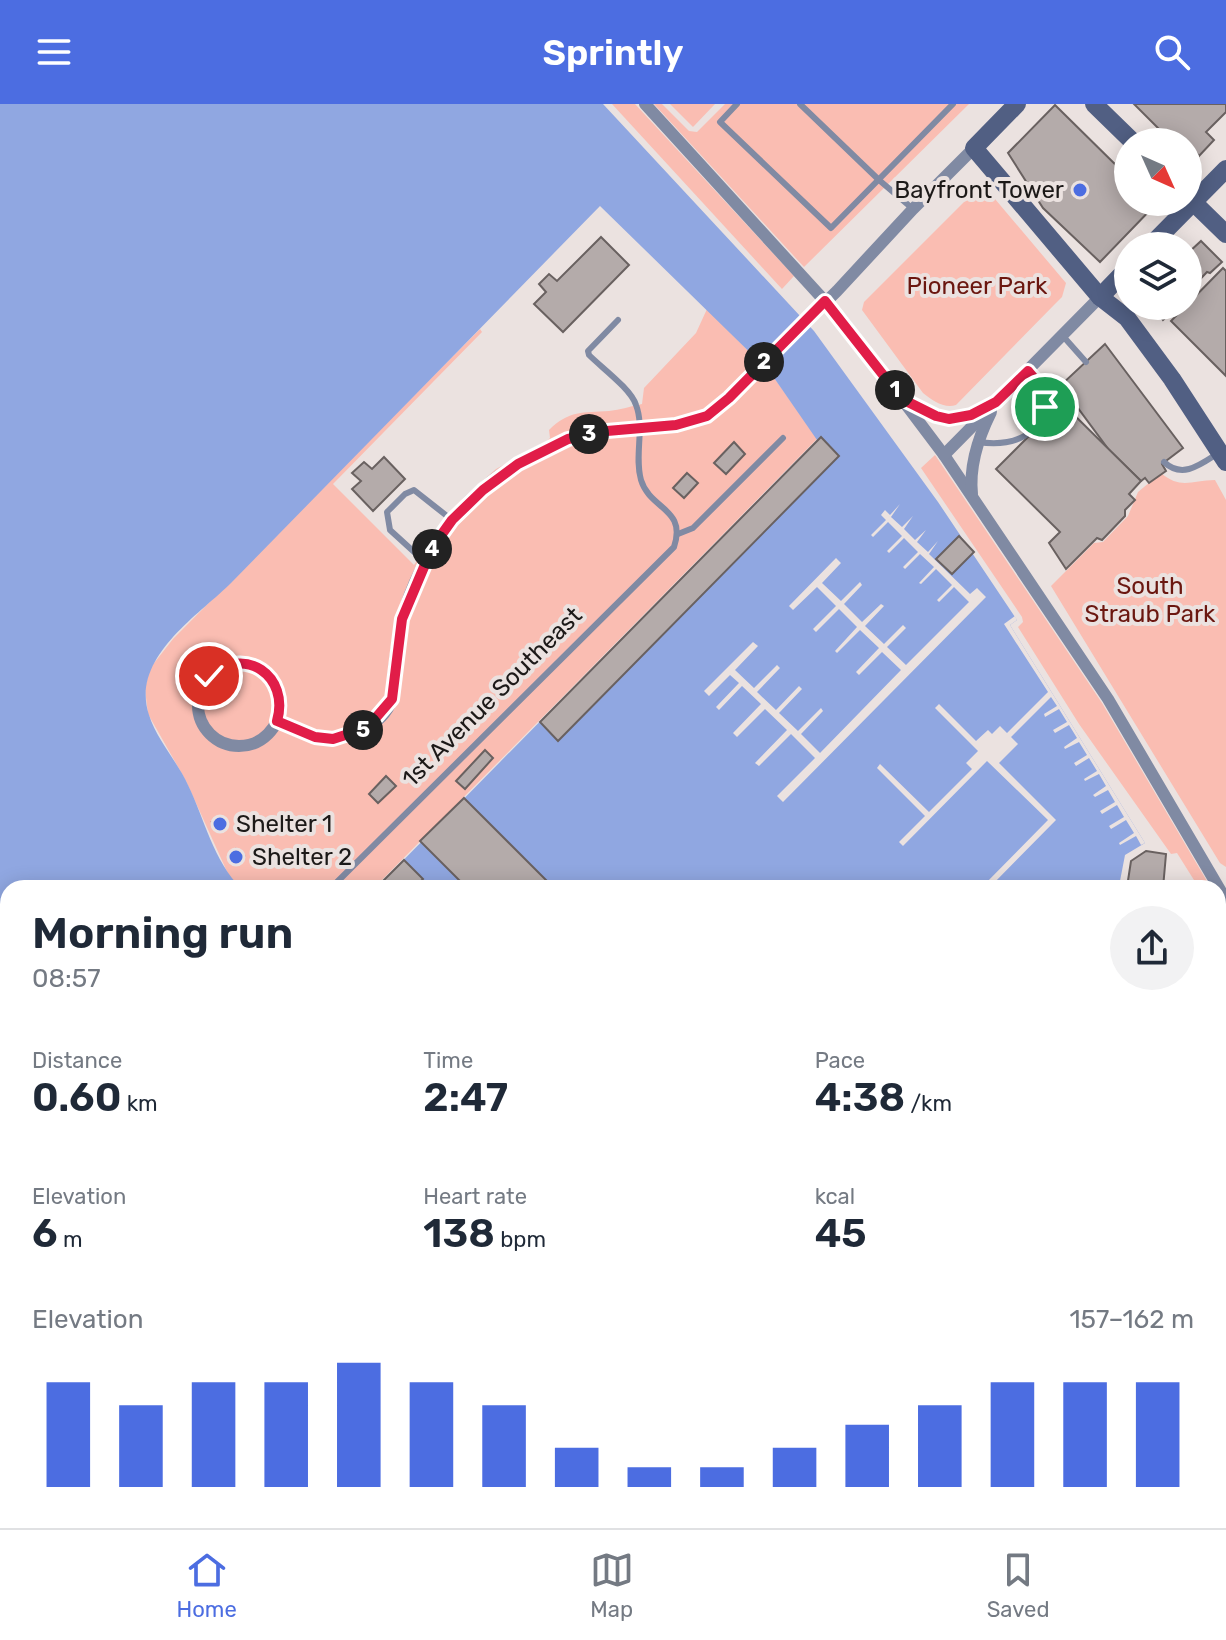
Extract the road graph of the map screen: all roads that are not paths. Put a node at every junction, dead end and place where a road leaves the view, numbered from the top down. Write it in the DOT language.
graph roads {
  1 [pos="645,104"];
  2 [pos="737,104"];
  3 [pos="800,104"];
  4 [pos="953,104"];
  5 [pos="1017,104"];
  6 [pos="1094,104"];
  7 [pos="1119,128"];
  8 [pos="974,148"];
  9 [pos="1226,169"];
  10 [pos="879,180"];
  11 [pos="1202,190"];
  12 [pos="913,209"];
  13 [pos="1202,210"];
  14 [pos="1176,216"];
  15 [pos="1162,232"];
  16 [pos="1226,234"];
  17 [pos="1114,282"];
  18 [pos="1100,297"];
  19 [pos="825,301"];
  20 [pos="618,320"];
  21 [pos="1062,335"];
  22 [pos="1086,362"];
  23 [pos="1028,371"];
  24 [pos="902,399"];
  25 [pos="996,402"];
  26 [pos="638,429"];
  27 [pos="783,438"];
  28 [pos="978,442"];
  29 [pos="1224,453"];
  30 [pos="944,455"];
  31 [pos="1164,462"];
  32 [pos="972,496"];
  33 [pos="452,520"];
  34 [pos="678,534"];
  35 [pos="426,563"];
  36 [pos="277,721"];
  37 [pos="339,880"];
  38 [pos="1213,880"];
  1 -- 19 [label="street"];
  2 -- 10 [label="lane"];
  3 -- 10 [label="lane"];
  4 -- 10 [label="lane"];
  5 -- 8 [label="street"];
  6 -- 7 [label="street"];
  8 -- 12 [label="street"];
  8 -- 18 [label="street"];
  9 -- 11 [label="street"];
  10 -- 12 [label="lane"];
  12 -- 19 [label="street"];
  13 -- 16 [label="street"];
  14 -- 15 [label="street"];
  17 -- 18 [label="street"];
  18 -- 21 [label="street"];
  18 -- 29 [label="street"];
  19 -- 24 [label="street"];
  19 -- 26 [label="street"];
  20 -- 26 [label="lane"];
  21 -- 22 [label="lane"];
  21 -- 23 [label="street"];
  23 -- 25 [label="street"];
  23 -- 28 [label="lane"];
  24 -- 25 [label="street"];
  24 -- 30 [label="street"];
  25 -- 28 [label="street"];
  25 -- 30 [label="street"];
  26 -- 33 [label="street"];
  26 -- 34 [label="lane"];
  27 -- 34 [label="lane, 1st Avenue Southeast"];
  28 -- 32 [label="street"];
  29 -- 31 [label="lane"];
  30 -- 32 [label="street"];
  32 -- 38 [label="street"];
  33 -- 35 [label="street"];
  33 -- 35 [label="lane"];
  34 -- 37 [label="lane, 1st Avenue Southeast"];
  35 -- 36 [label="street"];
  36 -- 36 [label="street"];
}
